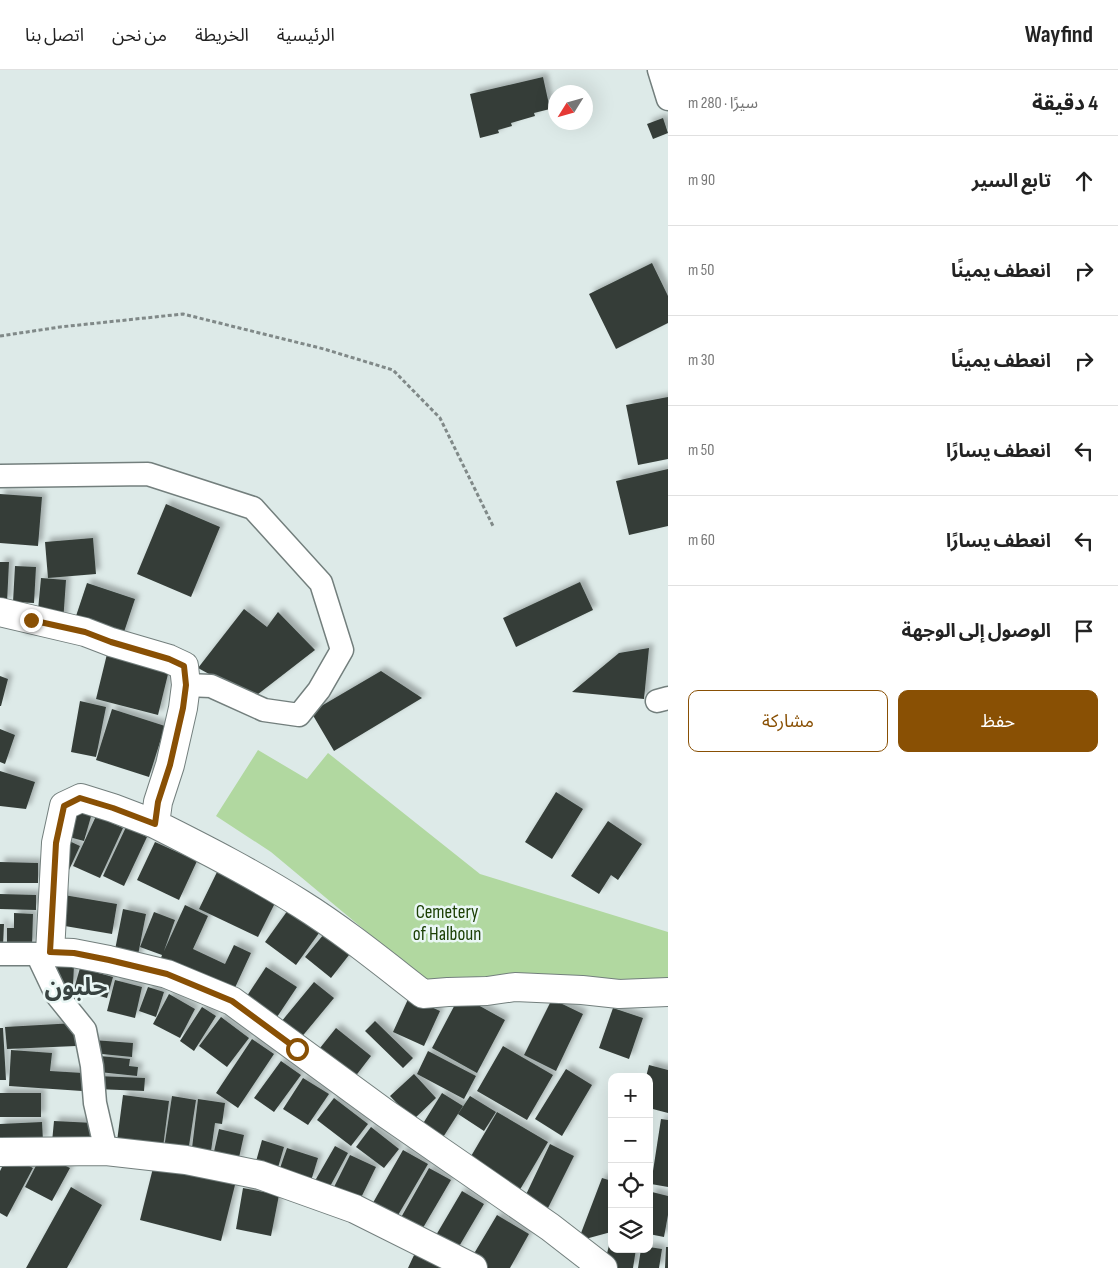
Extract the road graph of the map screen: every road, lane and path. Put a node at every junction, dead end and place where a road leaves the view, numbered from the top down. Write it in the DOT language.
graph roads {
  1 [pos="659,70"];
  2 [pos="668,99"];
  3 [pos="0,336"];
  4 [pos="0,476"];
  5 [pos="493,526"];
  6 [pos="0,612"];
  7 [pos="186,685"];
  8 [pos="155,824"];
  9 [pos="44,953"];
  10 [pos="0,954"];
  11 [pos="668,992"];
  12 [pos="106,1151"];
  13 [pos="0,1152"];
  14 [pos="473,1268"];
  15 [pos="603,1268"];
  1 -- 2 [label="street"];
  3 -- 5 [label="path"];
  4 -- 7 [label="street"];
  6 -- 7 [label="street"];
  7 -- 8 [label="street"];
  8 -- 9 [label="street"];
  8 -- 11 [label="street"];
  9 -- 10 [label="street"];
  9 -- 12 [label="street"];
  9 -- 15 [label="street"];
  12 -- 13 [label="street"];
  12 -- 14 [label="street"];
}
